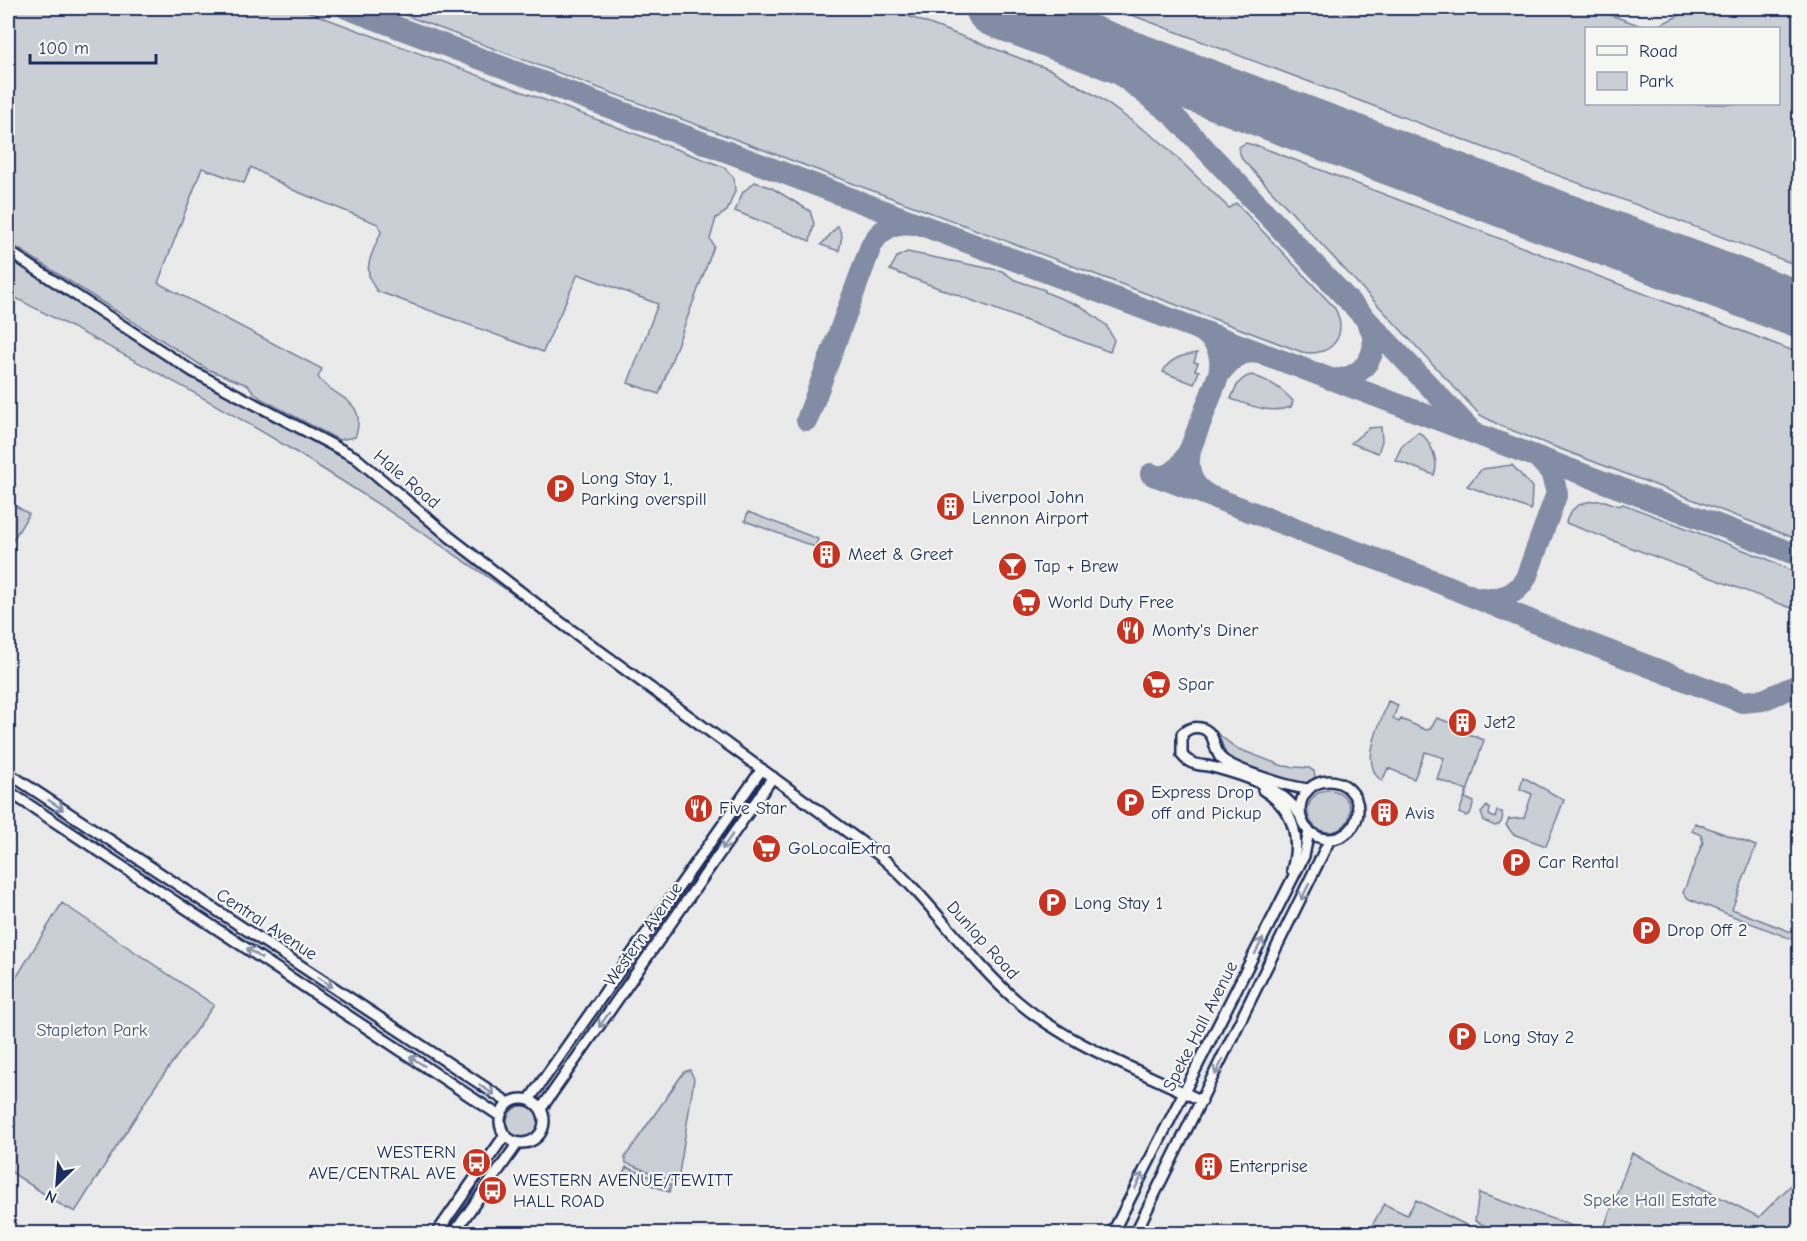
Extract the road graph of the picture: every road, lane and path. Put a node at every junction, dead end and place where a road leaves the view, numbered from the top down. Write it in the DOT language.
graph roads {
  1 [pos="8,251"];
  2 [pos="762,769"];
  3 [pos="8,773"];
  4 [pos="773,777"];
  5 [pos="1246,779"];
  6 [pos="1309,789"];
  7 [pos="8,792"];
  8 [pos="1300,815"];
  9 [pos="1309,831"];
  10 [pos="1330,839"];
  11 [pos="1280,904"];
  12 [pos="1185,1093"];
  13 [pos="529,1100"];
  14 [pos="1202,1101"];
  15 [pos="509,1103"];
  16 [pos="542,1109"];
  17 [pos="500,1116"];
  18 [pos="505,1136"];
  19 [pos="518,1143"];
  20 [pos="436,1233"];
  21 [pos="453,1233"];
  22 [pos="1112,1233"];
  23 [pos="1135,1233"];
  1 -- 2 [label="street, Hale Road"];
  2 -- 4 [label="street, Dunlop Road"];
  2 -- 13 [label="street, Western Avenue"];
  3 -- 15 [label="street, Central Avenue, one-way"];
  4 -- 12 [label="street, Dunlop Road"];
  4 -- 16 [label="street, Western Avenue, one-way"];
  5 -- 6 [label="street"];
  5 -- 8 [label="street"];
  5 -- 11 [label="street"];
  6 -- 8 [label="street"];
  6 -- 10 [label="street"];
  17 -- 7 [label="street, Central Avenue, one-way"];
  8 -- 9 [label="street"];
  9 -- 10 [label="street"];
  9 -- 11 [label="street, Speke Hall Avenue"];
  10 -- 14 [label="street, Speke Hall Avenue, one-way"];
  12 -- 11 [label="street, Speke Hall Avenue, one-way"];
  12 -- 14 [label="street, Dunlop Road"];
  22 -- 12 [label="street, Speke Hall Avenue, one-way"];
  13 -- 15 [label="street"];
  13 -- 16 [label="street"];
  14 -- 23 [label="street, Speke Hall Avenue"];
  15 -- 17 [label="street"];
  16 -- 19 [label="street"];
  17 -- 18 [label="street"];
  18 -- 19 [label="street"];
  18 -- 20 [label="street"];
  19 -- 21 [label="street"];
}
